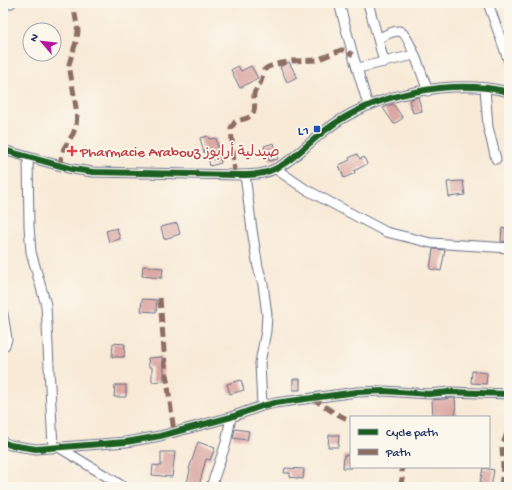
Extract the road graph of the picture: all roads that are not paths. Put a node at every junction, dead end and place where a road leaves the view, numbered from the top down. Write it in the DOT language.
graph roads {
  1 [pos="11,3"];
  2 [pos="339,3"];
  3 [pos="368,3"];
  4 [pos="488,3"];
  5 [pos="3,6"];
  6 [pos="378,39"];
  7 [pos="414,55"];
  8 [pos="384,62"];
  9 [pos="509,62"];
  10 [pos="358,68"];
  11 [pos="485,88"];
  12 [pos="428,91"];
  13 [pos="509,92"];
  14 [pos="368,105"];
  15 [pos="3,150"];
  16 [pos="28,158"];
  17 [pos="496,159"];
  18 [pos="276,169"];
  19 [pos="245,175"];
  20 [pos="509,248"];
  21 [pos="3,314"];
  22 [pos="3,345"];
  23 [pos="509,394"];
  24 [pos="262,406"];
  25 [pos="231,417"];
  26 [pos="3,442"];
  27 [pos="57,448"];
  28 [pos="124,487"];
  29 [pos="211,487"];
  1 -- 5 [label="street"];
  2 -- 10 [label="street"];
  3 -- 6 [label="street"];
  4 -- 9 [label="street"];
  6 -- 7 [label="street"];
  6 -- 8 [label="street"];
  7 -- 8 [label="street"];
  7 -- 12 [label="street"];
  8 -- 10 [label="street"];
  10 -- 14 [label="street"];
  11 -- 12 [label="street"];
  11 -- 13 [label="street"];
  11 -- 17 [label="street"];
  12 -- 14 [label="street"];
  14 -- 18 [label="street"];
  15 -- 16 [label="street"];
  16 -- 19 [label="street"];
  16 -- 27 [label="street"];
  18 -- 19 [label="street"];
  18 -- 20 [label="street"];
  19 -- 24 [label="street"];
  21 -- 22 [label="street"];
  23 -- 24 [label="street"];
  24 -- 25 [label="street"];
  25 -- 27 [label="street"];
  25 -- 29 [label="street"];
  26 -- 27 [label="street"];
  27 -- 28 [label="street"];
}
